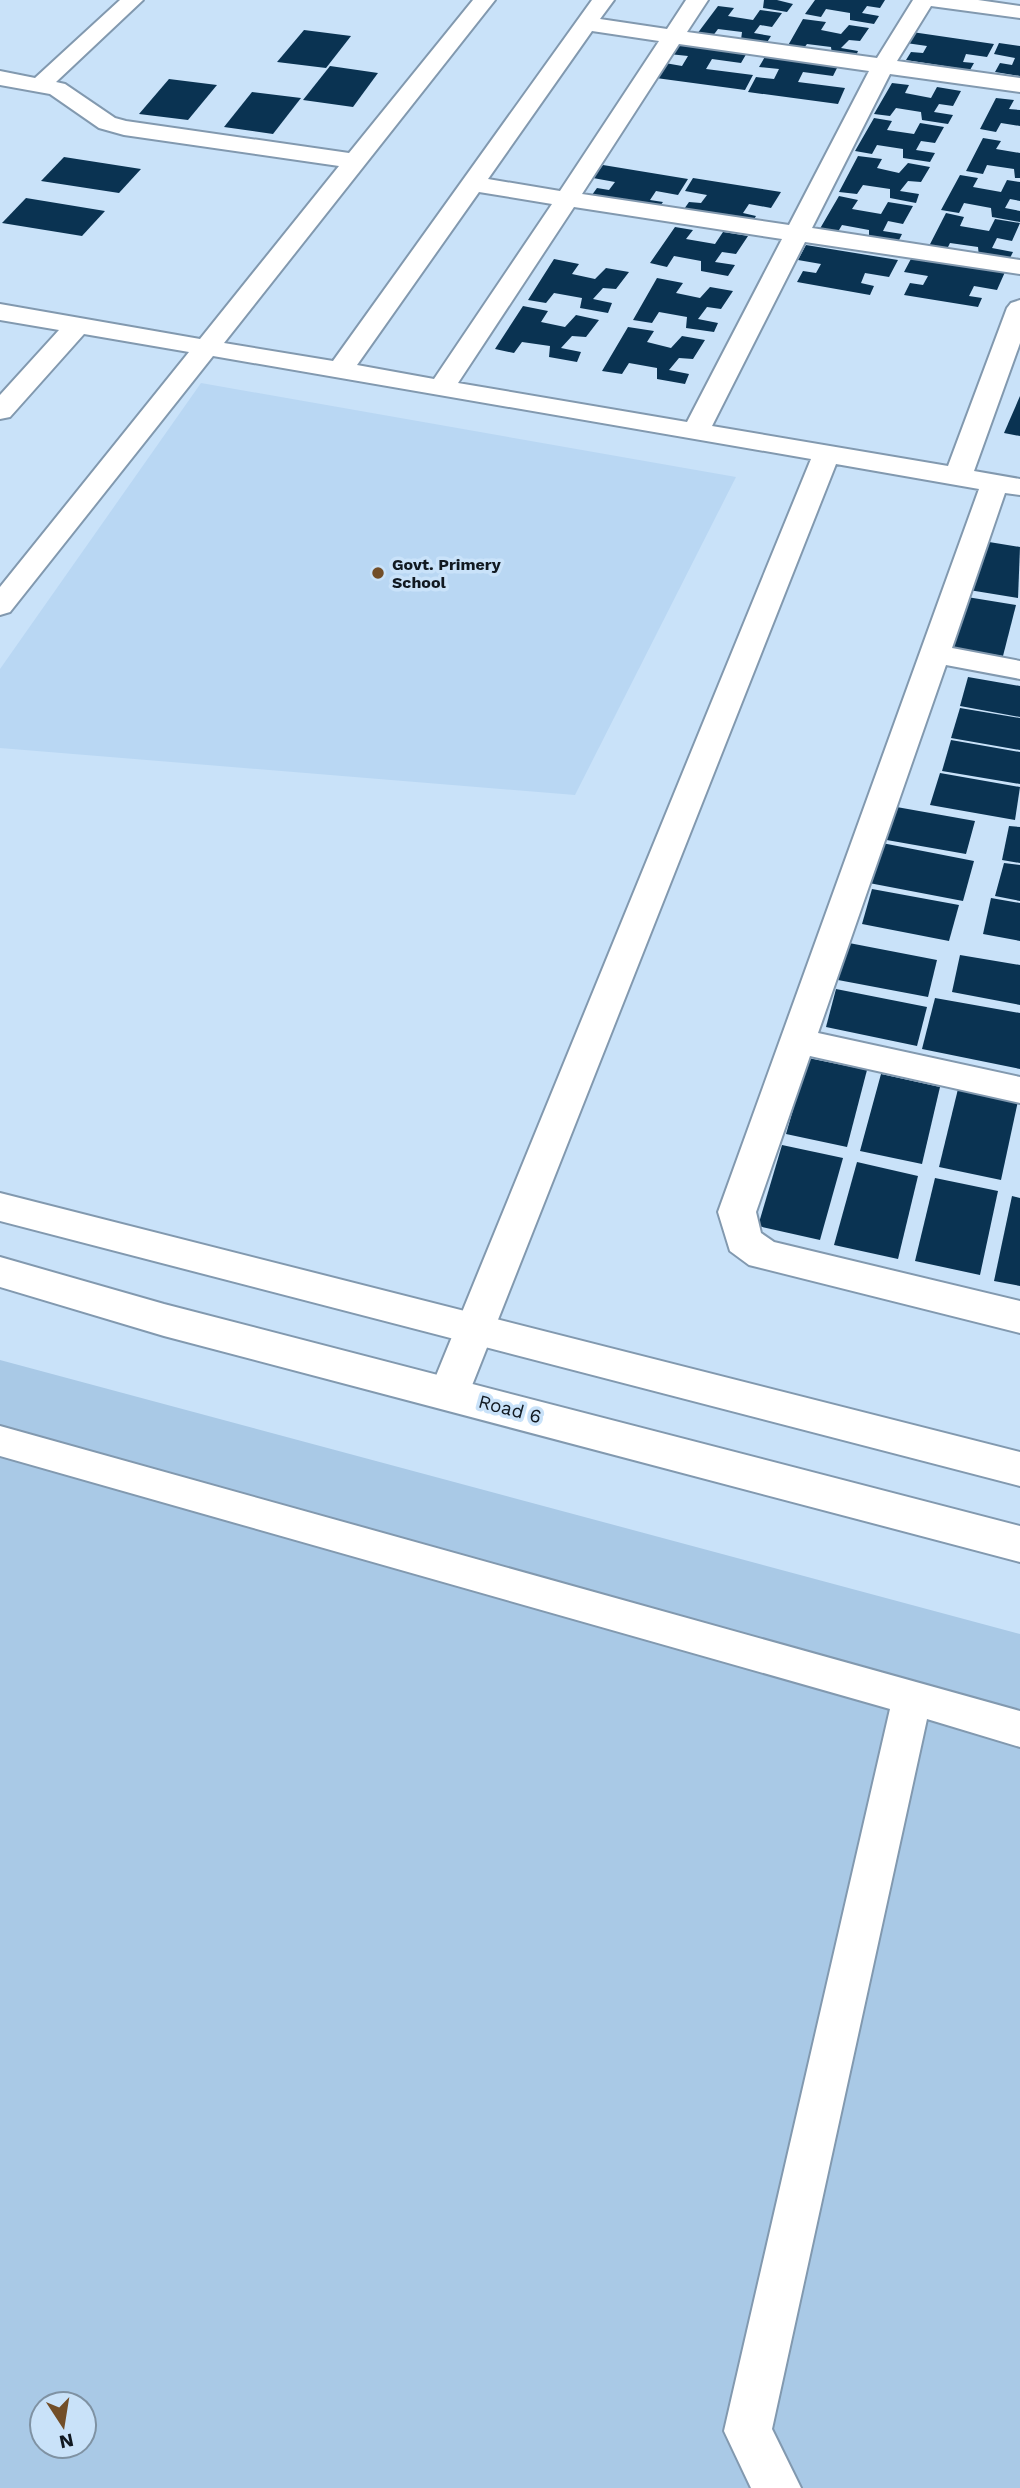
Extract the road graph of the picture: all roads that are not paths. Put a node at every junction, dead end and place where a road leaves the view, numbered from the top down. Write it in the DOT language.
graph roads {
  1 [pos="132,0"];
  2 [pos="484,0"];
  3 [pos="603,0"];
  4 [pos="697,0"];
  5 [pos="924,0"];
  6 [pos="930,0"];
  7 [pos="1020,12"];
  8 [pos="586,24"];
  9 [pos="673,37"];
  10 [pos="883,66"];
  11 [pos="0,78"];
  12 [pos="41,84"];
  13 [pos="1020,85"];
  14 [pos="355,161"];
  15 [pos="472,184"];
  16 [pos="567,199"];
  17 [pos="797,234"];
  18 [pos="1020,267"];
  19 [pos="1020,308"];
  20 [pos="0,312"];
  21 [pos="78,325"];
  22 [pos="207,346"];
  23 [pos="341,369"];
  24 [pos="442,387"];
  25 [pos="0,411"];
  26 [pos="696,431"];
  27 [pos="827,453"];
  28 [pos="958,476"];
  29 [pos="1008,485"];
  30 [pos="0,606"];
  31 [pos="934,654"];
  32 [pos="1020,670"];
  33 [pos="797,1041"];
  34 [pos="1020,1090"];
  35 [pos="0,1207"];
  36 [pos="0,1272"];
  37 [pos="1020,1317"];
  38 [pos="474,1331"];
  39 [pos="449,1393"];
  40 [pos="0,1441"];
  41 [pos="1020,1469"];
  42 [pos="1020,1544"];
  43 [pos="912,1698"];
  44 [pos="1020,1729"];
  45 [pos="776,2488"];
  1 -- 12 [label="street"];
  2 -- 14 [label="street"];
  3 -- 8 [label="street"];
  4 -- 9 [label="street"];
  5 -- 10 [label="street"];
  6 -- 7 [label="street"];
  8 -- 9 [label="street"];
  8 -- 15 [label="street"];
  9 -- 10 [label="street"];
  9 -- 16 [label="street"];
  10 -- 13 [label="street"];
  10 -- 17 [label="street"];
  11 -- 12 [label="street"];
  12 -- 14 [label="street"];
  14 -- 22 [label="street"];
  15 -- 16 [label="street"];
  15 -- 23 [label="street"];
  16 -- 17 [label="street"];
  16 -- 24 [label="street"];
  17 -- 18 [label="street"];
  17 -- 26 [label="street"];
  19 -- 28 [label="street"];
  20 -- 21 [label="street"];
  21 -- 22 [label="street"];
  21 -- 25 [label="street"];
  22 -- 23 [label="street"];
  22 -- 30 [label="street"];
  23 -- 24 [label="street"];
  24 -- 26 [label="street"];
  26 -- 27 [label="street"];
  27 -- 28 [label="street"];
  27 -- 38 [label="street"];
  28 -- 29 [label="street"];
  29 -- 31 [label="street"];
  31 -- 32 [label="street"];
  31 -- 33 [label="street"];
  33 -- 34 [label="street"];
  33 -- 37 [label="street"];
  35 -- 38 [label="street"];
  36 -- 39 [label="street, Road 6"];
  38 -- 39 [label="street"];
  38 -- 41 [label="street"];
  39 -- 42 [label="street, Road 6"];
  40 -- 43 [label="lane"];
  43 -- 44 [label="lane"];
  43 -- 45 [label="lane"];
}
